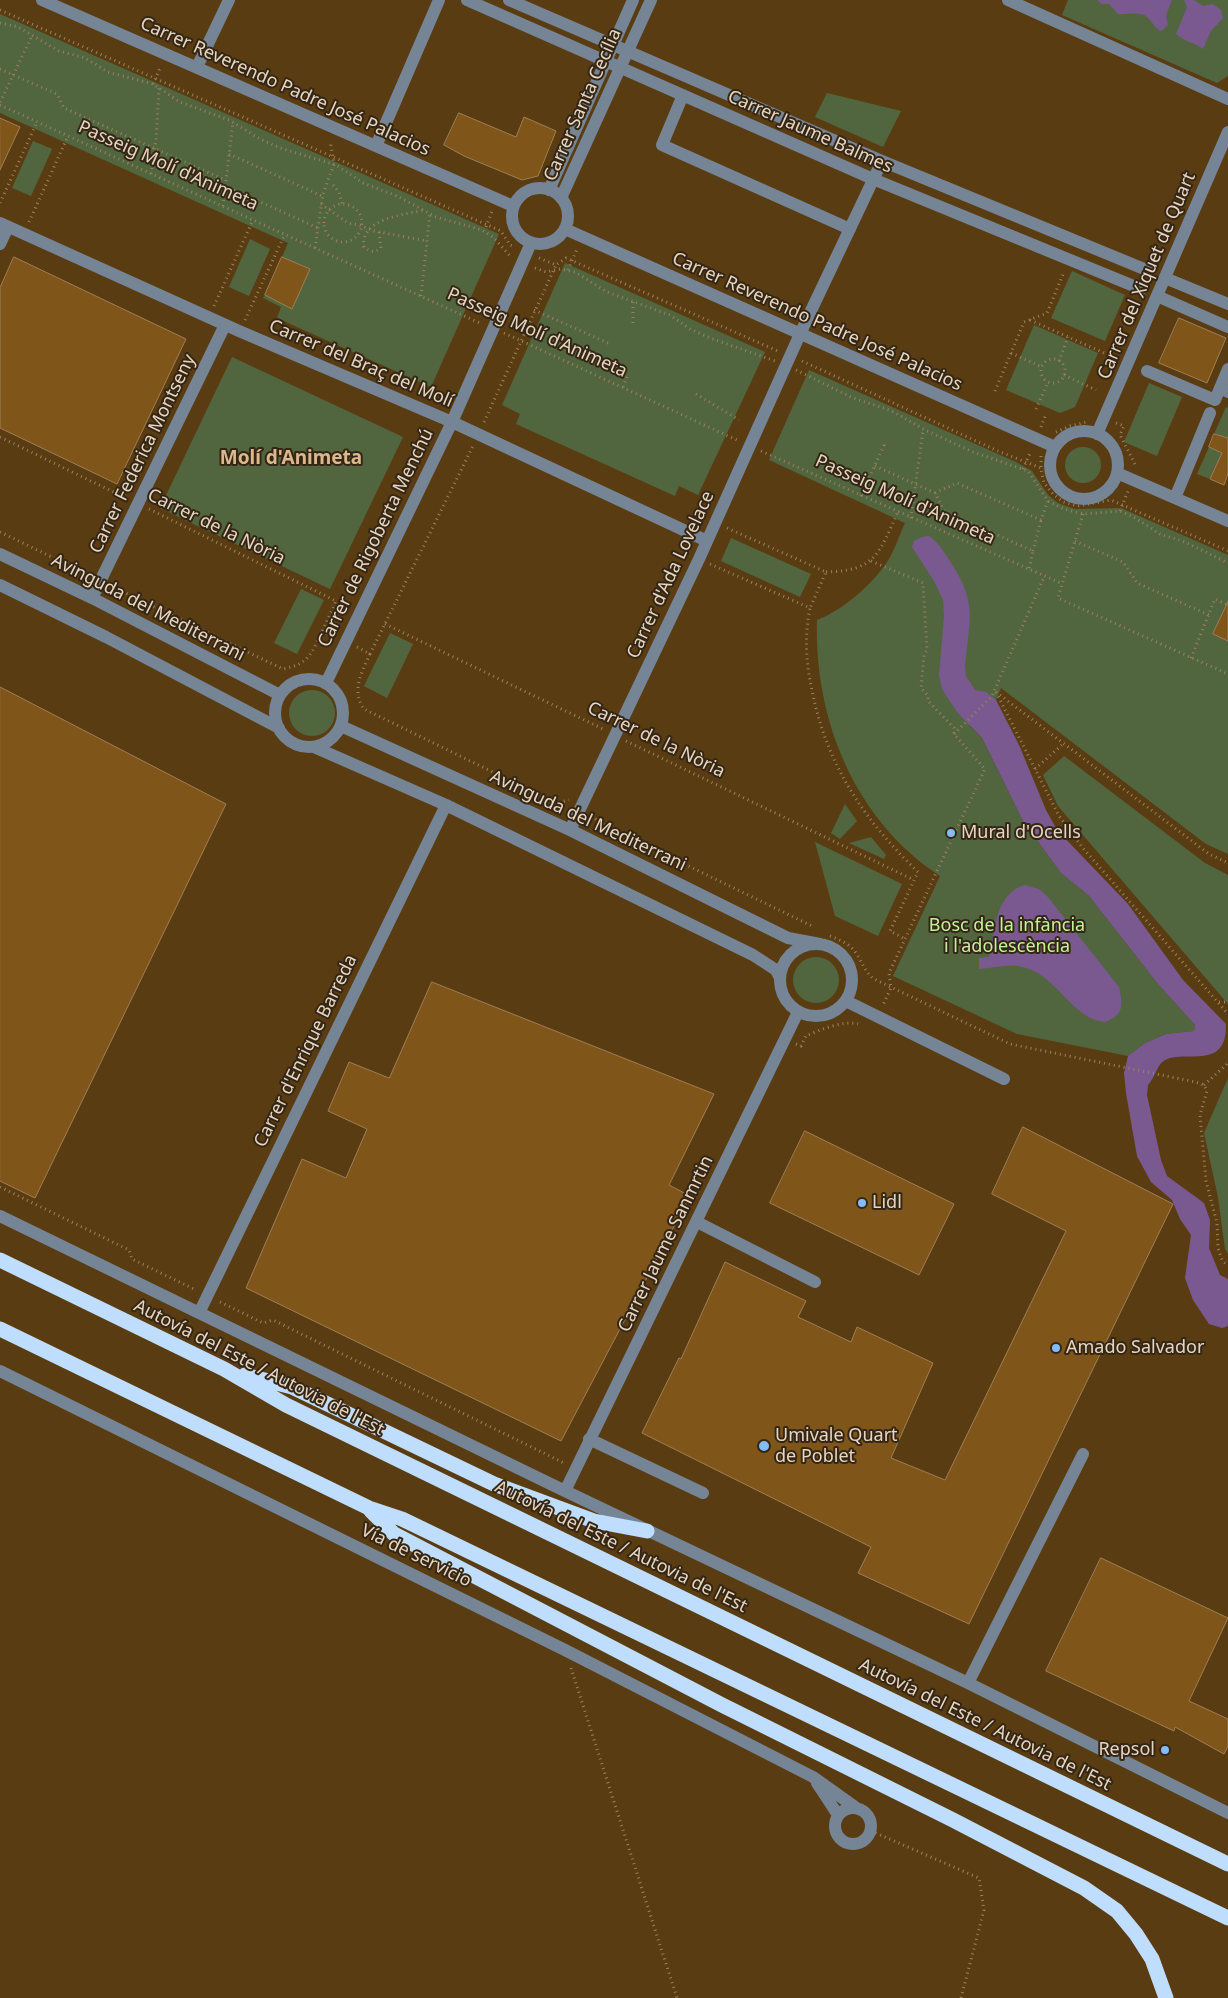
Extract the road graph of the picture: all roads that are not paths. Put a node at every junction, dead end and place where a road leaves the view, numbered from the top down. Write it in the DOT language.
graph roads {
  1 [pos="42,0"];
  2 [pos="229,0"];
  3 [pos="439,0"];
  4 [pos="468,0"];
  5 [pos="509,0"];
  6 [pos="633,0"];
  7 [pos="650,0"];
  8 [pos="1008,0"];
  9 [pos="614,45"];
  10 [pos="627,50"];
  11 [pos="607,62"];
  12 [pos="197,67"];
  13 [pos="620,68"];
  14 [pos="683,95"];
  15 [pos="1228,99"];
  16 [pos="1228,132"];
  17 [pos="376,146"];
  18 [pos="882,161"];
  19 [pos="874,179"];
  20 [pos="549,190"];
  21 [pos="561,198"];
  22 [pos="513,206"];
  23 [pos="4,225"];
  24 [pos="850,228"];
  25 [pos="565,229"];
  26 [pos="531,243"];
  27 [pos="0,244"];
  28 [pos="1149,271"];
  29 [pos="1165,278"];
  30 [pos="1141,289"];
  31 [pos="1157,296"];
  32 [pos="1228,304"];
  33 [pos="225,324"];
  34 [pos="1228,327"];
  35 [pos="800,334"];
  36 [pos="1228,369"];
  37 [pos="1147,371"];
  38 [pos="1224,390"];
  39 [pos="1210,413"];
  40 [pos="452,422"];
  41 [pos="1101,426"];
  42 [pos="1050,444"];
  43 [pos="1117,473"];
  44 [pos="1175,498"];
  45 [pos="1228,521"];
  46 [pos="707,542"];
  47 [pos="0,554"];
  48 [pos="0,585"];
  49 [pos="92,598"];
  50 [pos="326,683"];
  51 [pos="280,695"];
  52 [pos="341,726"];
  53 [pos="278,728"];
  54 [pos="314,747"];
  55 [pos="446,805"];
  56 [pos="570,830"];
  57 [pos="822,938"];
  58 [pos="780,978"];
  59 [pos="846,1001"];
  60 [pos="798,1012"];
  61 [pos="1004,1079"];
  62 [pos="0,1216"];
  63 [pos="697,1222"];
  64 [pos="0,1260"];
  65 [pos="815,1282"];
  66 [pos="199,1313"];
  67 [pos="0,1328"];
  68 [pos="224,1369"];
  69 [pos="0,1370"];
  70 [pos="589,1439"];
  71 [pos="1083,1454"];
  72 [pos="565,1492"];
  73 [pos="703,1493"];
  74 [pos="369,1508"];
  75 [pos="647,1531"];
  76 [pos="968,1683"];
  77 [pos="813,1777"];
  78 [pos="855,1807"];
  79 [pos="1226,1811"];
  80 [pos="838,1815"];
  81 [pos="1228,1864"];
  82 [pos="1228,1918"];
  83 [pos="1166,1998"];
  1 -- 12 [label="street, Carrer Reverendo Padre José Palacios"];
  2 -- 12 [label="street"];
  3 -- 17 [label="street"];
  4 -- 11 [label="street, Carrer Jaume Balmes"];
  5 -- 9 [label="street, Carrer Jaume Balmes"];
  6 -- 9 [label="street, Carrer Santa Cecília"];
  7 -- 10 [label="street, Carrer Santa Cecília"];
  8 -- 15 [label="street"];
  9 -- 10 [label="street, Carrer Jaume Balmes"];
  9 -- 11 [label="street, Carrer Santa Cecília"];
  10 -- 13 [label="street, Carrer Santa Cecília"];
  10 -- 18 [label="street, Carrer Jaume Balmes"];
  11 -- 13 [label="street, Carrer Jaume Balmes"];
  11 -- 20 [label="street, Carrer Santa Cecília"];
  12 -- 17 [label="street, Carrer Reverendo Padre José Palacios"];
  13 -- 14 [label="street, Carrer Jaume Balmes"];
  13 -- 21 [label="street, Carrer Santa Cecília"];
  14 -- 19 [label="street, Carrer Jaume Balmes"];
  14 -- 24 [label="street"];
  16 -- 29 [label="street, Carrer del Xiquet de Quart"];
  17 -- 22 [label="street, Carrer Reverendo Padre José Palacios"];
  18 -- 19 [label="street, Carrer d'Ada Lovelace"];
  18 -- 28 [label="street, Carrer Jaume Balmes"];
  19 -- 24 [label="street, Carrer d'Ada Lovelace"];
  19 -- 30 [label="street, Carrer Jaume Balmes"];
  20 -- 21 [label="street"];
  20 -- 22 [label="street"];
  21 -- 25 [label="street"];
  22 -- 26 [label="street"];
  23 -- 27 [label="street"];
  23 -- 33 [label="street, Carrer del Braç del Molí"];
  24 -- 35 [label="street, Carrer d'Ada Lovelace"];
  25 -- 26 [label="street"];
  25 -- 35 [label="street, Carrer Reverendo Padre José Palacios"];
  26 -- 40 [label="street, Carrer de Rigoberta Menchú"];
  29 -- 31 [label="street, Carrer del Xiquet de Quart"];
  29 -- 32 [label="street"];
  31 -- 34 [label="street"];
  31 -- 41 [label="street, Carrer del Xiquet de Quart"];
  33 -- 40 [label="street, Carrer del Braç del Molí"];
  33 -- 49 [label="street, Carrer Federica Montseny"];
  35 -- 42 [label="street, Carrer Reverendo Padre José Palacios"];
  35 -- 46 [label="street, Carrer d'Ada Lovelace"];
  36 -- 38 [label="street"];
  37 -- 38 [label="street"];
  39 -- 44 [label="street"];
  40 -- 46 [label="street, Carrer del Braç del Molí"];
  40 -- 50 [label="street, Carrer de Rigoberta Menchú"];
  41 -- 42 [label="street"];
  41 -- 43 [label="street"];
  42 -- 43 [label="street"];
  43 -- 44 [label="street"];
  44 -- 45 [label="street"];
  46 -- 56 [label="street, Carrer d'Ada Lovelace"];
  47 -- 49 [label="street, Avinguda del Mediterrani"];
  48 -- 53 [label="street"];
  49 -- 51 [label="street, Avinguda del Mediterrani"];
  50 -- 51 [label="street"];
  50 -- 52 [label="street"];
  51 -- 53 [label="street"];
  52 -- 54 [label="street"];
  52 -- 56 [label="street, Avinguda del Mediterrani"];
  53 -- 54 [label="street"];
  54 -- 55 [label="street"];
  55 -- 58 [label="street"];
  55 -- 66 [label="street, Carrer d'Enrique Barreda"];
  56 -- 57 [label="street, Avinguda del Mediterrani"];
  57 -- 58 [label="street"];
  57 -- 59 [label="street"];
  58 -- 60 [label="street"];
  59 -- 60 [label="street"];
  59 -- 61 [label="street"];
  60 -- 63 [label="street, Carrer Jaume Sanmrtin"];
  62 -- 66 [label="street"];
  63 -- 65 [label="street"];
  63 -- 70 [label="street, Carrer Jaume Sanmrtin"];
  64 -- 68 [label="highway, Autovía del Este / Autovia de l'Est"];
  66 -- 72 [label="street"];
  67 -- 74 [label="highway"];
  68 -- 75 [label="highway"];
  68 -- 81 [label="highway, Autovía del Este / Autovia de l'Est"];
  69 -- 77 [label="street, Vía de servicio"];
  70 -- 72 [label="street, Carrer Jaume Sanmrtin"];
  70 -- 73 [label="street"];
  71 -- 76 [label="street"];
  72 -- 75 [label="street"];
  74 -- 82 [label="highway"];
  74 -- 83 [label="highway"];
  75 -- 76 [label="street"];
  76 -- 79 [label="street"];
  77 -- 78 [label="street, Vía de servicio"];
  77 -- 80 [label="street, Vía de servicio"];
  78 -- 80 [label="street"];
  78 -- 80 [label="street"];
}
